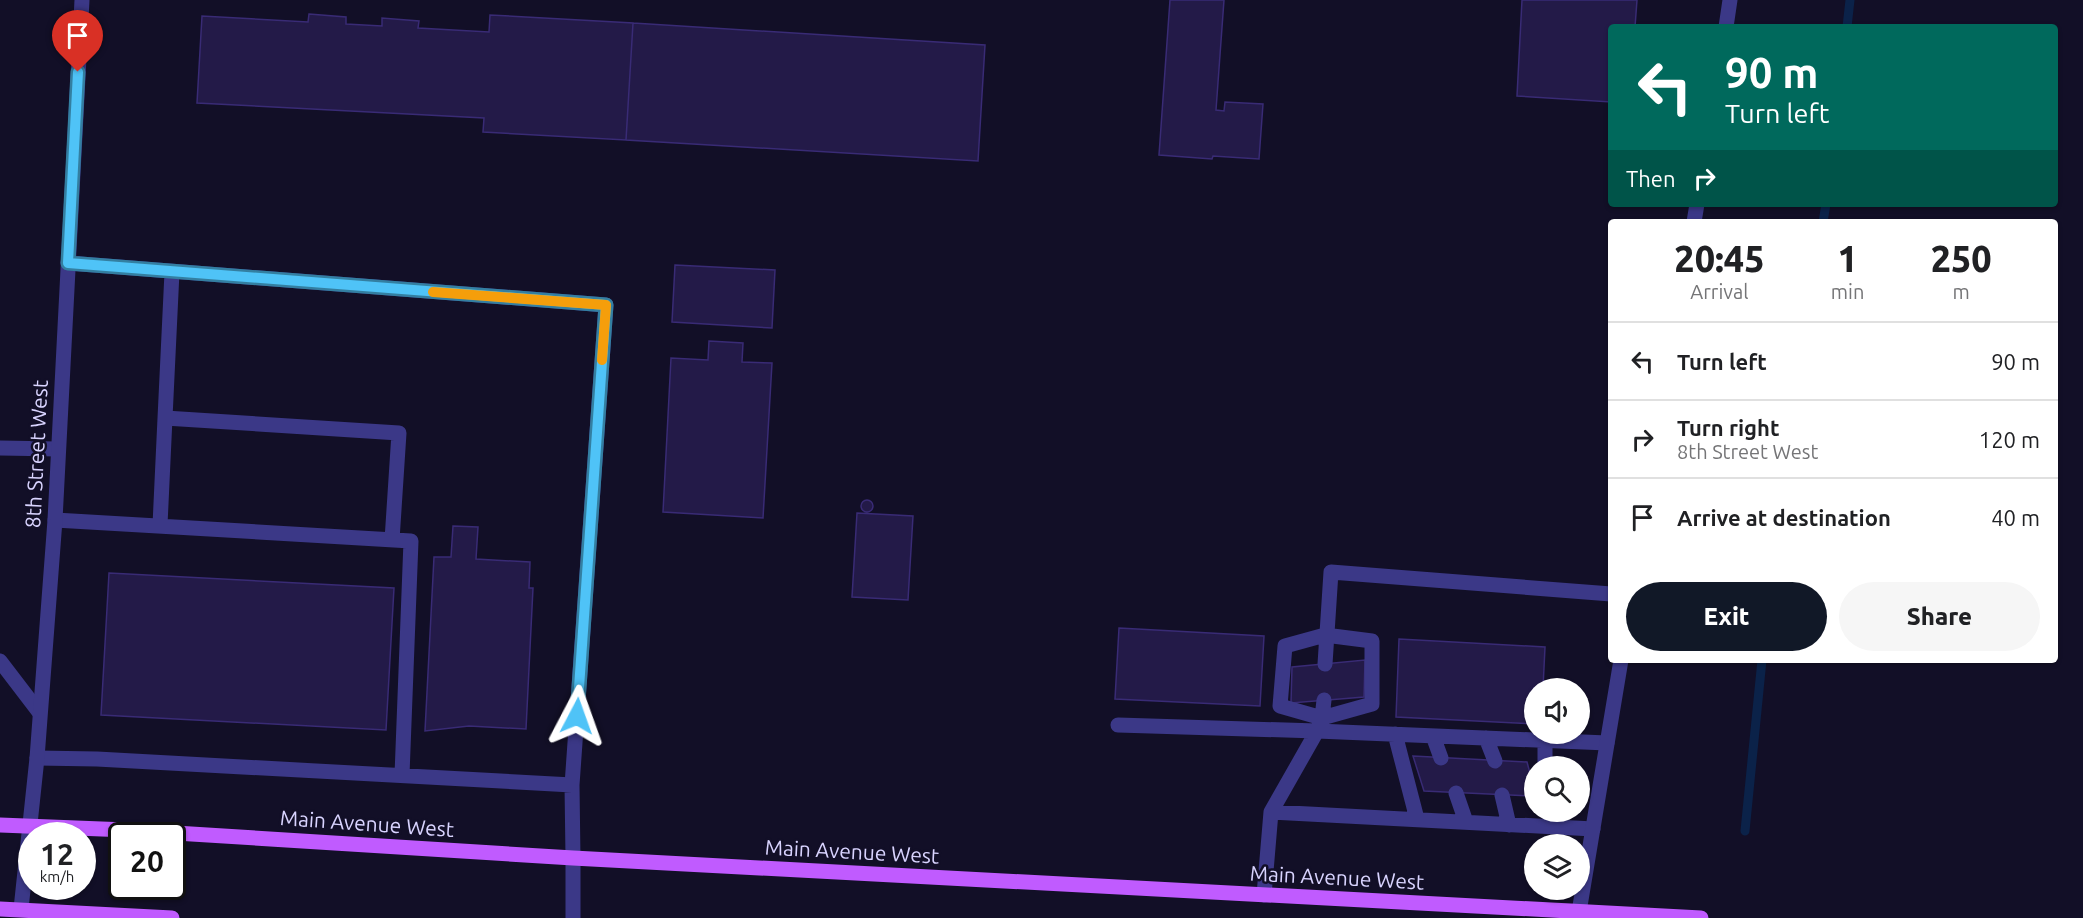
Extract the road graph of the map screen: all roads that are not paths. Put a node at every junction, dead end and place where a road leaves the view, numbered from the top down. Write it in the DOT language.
graph roads {
  1 [pos="82,0"];
  2 [pos="1730,0"];
  3 [pos="1726,24"];
  4 [pos="68,263"];
  5 [pos="172,272"];
  6 [pos="165,418"];
  7 [pos="0,448"];
  8 [pos="58,449"];
  9 [pos="55,520"];
  10 [pos="160,525"];
  11 [pos="392,540"];
  12 [pos="1608,594"];
  13 [pos="1325,635"];
  14 [pos="0,661"];
  15 [pos="1620,663"];
  16 [pos="1325,664"];
  17 [pos="1324,700"];
  18 [pos="39,712"];
  19 [pos="1118,725"];
  20 [pos="1319,725"];
  21 [pos="1395,734"];
  22 [pos="1433,736"];
  23 [pos="1486,738"];
  24 [pos="1524,740"];
  25 [pos="1590,743"];
  26 [pos="1607,744"];
  27 [pos="37,758"];
  28 [pos="1441,758"];
  29 [pos="1495,761"];
  30 [pos="402,775"];
  31 [pos="572,784"];
  32 [pos="1456,793"];
  33 [pos="1502,795"];
  34 [pos="1271,812"];
  35 [pos="1417,819"];
  36 [pos="31,822"];
  37 [pos="1466,822"];
  38 [pos="1526,822"];
  39 [pos="1559,822"];
  40 [pos="0,825"];
  41 [pos="1509,825"];
  42 [pos="18,826"];
  43 [pos="1593,829"];
  44 [pos="96,830"];
  45 [pos="573,858"];
  46 [pos="1264,895"];
  47 [pos="22,900"];
  48 [pos="0,909"];
  49 [pos="21,909"];
  50 [pos="1578,915"];
  51 [pos="172,918"];
  52 [pos="573,918"];
  53 [pos="1701,918"];
  1 -- 4 [label="street, 8th Street West"];
  2 -- 3 [label="street"];
  4 -- 5 [label="street"];
  4 -- 8 [label="street, 8th Street West"];
  5 -- 6 [label="street"];
  5 -- 31 [label="street"];
  6 -- 10 [label="street"];
  6 -- 11 [label="street"];
  7 -- 8 [label="street"];
  8 -- 9 [label="street, 8th Street West"];
  9 -- 10 [label="street"];
  9 -- 18 [label="street, 8th Street West"];
  10 -- 11 [label="street"];
  11 -- 30 [label="street"];
  12 -- 13 [label="street"];
  13 -- 16 [label="street"];
  13 -- 20 [label="street"];
  13 -- 20 [label="street"];
  14 -- 18 [label="street"];
  15 -- 26 [label="street"];
  17 -- 20 [label="street"];
  18 -- 27 [label="street, 8th Street West"];
  19 -- 20 [label="street"];
  20 -- 21 [label="street"];
  20 -- 34 [label="street"];
  21 -- 22 [label="street"];
  21 -- 35 [label="street"];
  22 -- 23 [label="street"];
  22 -- 28 [label="street"];
  23 -- 24 [label="street"];
  23 -- 29 [label="street"];
  25 -- 26 [label="street"];
  26 -- 43 [label="street"];
  27 -- 30 [label="street"];
  27 -- 36 [label="street, 8th Street West"];
  30 -- 31 [label="street"];
  31 -- 45 [label="street"];
  32 -- 37 [label="street"];
  33 -- 41 [label="street"];
  34 -- 35 [label="street"];
  34 -- 46 [label="street"];
  35 -- 37 [label="street"];
  37 -- 41 [label="street"];
  38 -- 41 [label="street"];
  39 -- 43 [label="street"];
  40 -- 42 [label="main road, Main Avenue West"];
  43 -- 50 [label="street"];
  44 -- 45 [label="main road, Main Avenue West"];
  45 -- 46 [label="main road, Main Avenue West"];
  45 -- 52 [label="street"];
  46 -- 50 [label="main road, Main Avenue West"];
  47 -- 49 [label="street, 8th Street West"];
  48 -- 49 [label="main road"];
  49 -- 51 [label="main road"];
  50 -- 53 [label="main road, Main Avenue West"];
}
